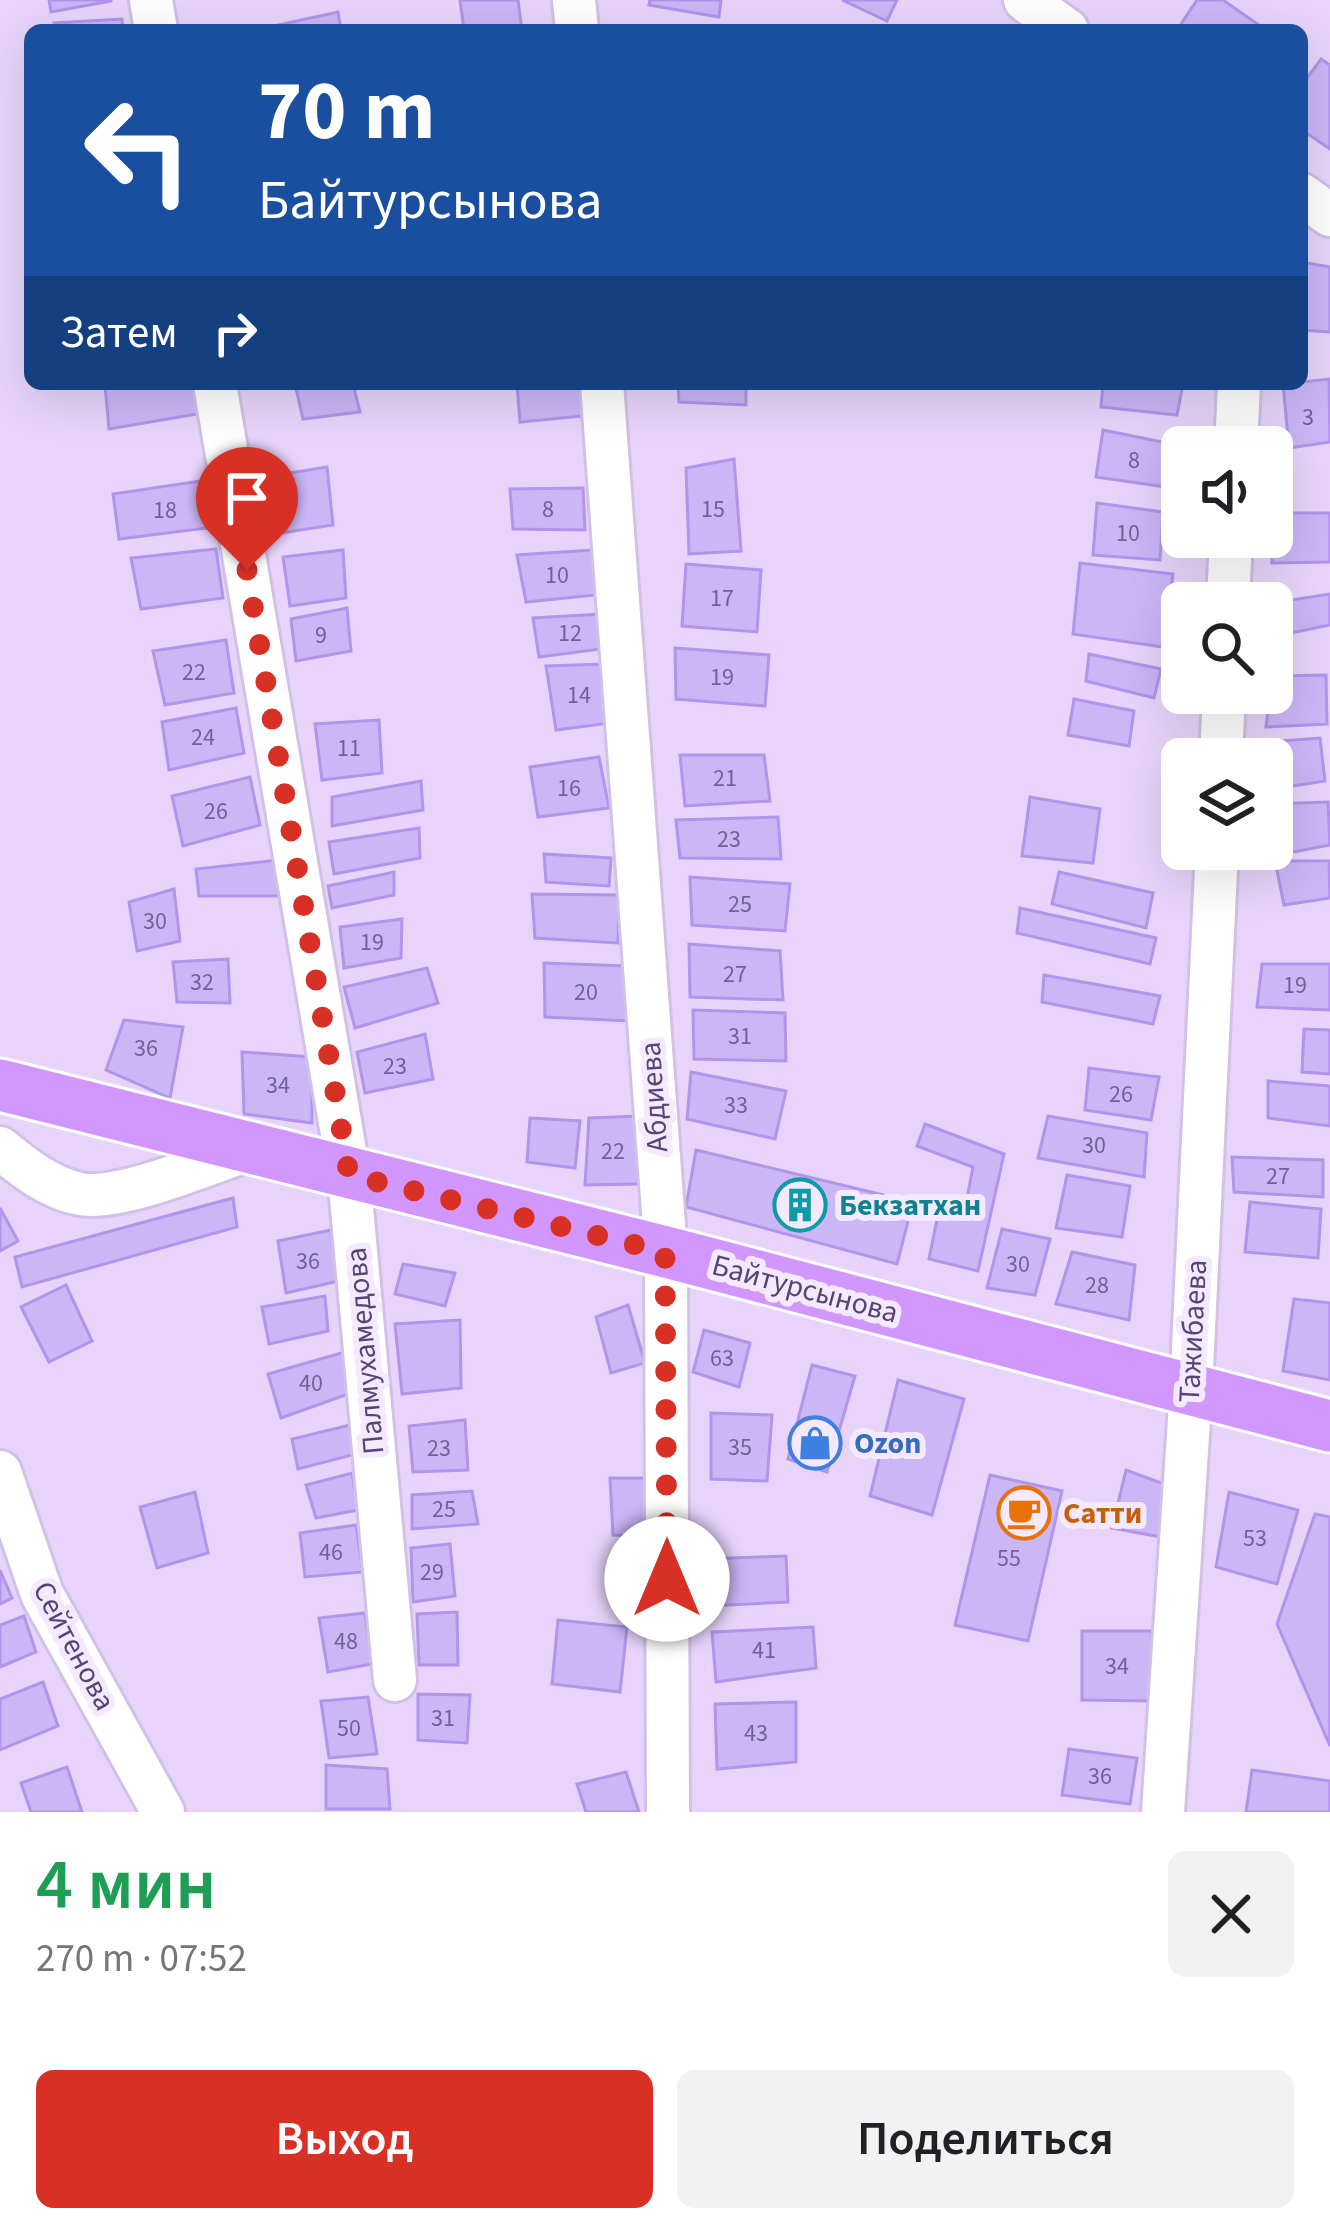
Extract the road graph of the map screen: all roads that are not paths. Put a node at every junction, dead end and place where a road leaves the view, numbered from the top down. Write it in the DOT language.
graph roads {
  1 [pos="1025,0"];
  2 [pos="1059,24"];
  3 [pos="216,390"];
  4 [pos="602,390"];
  5 [pos="1239,390"];
  6 [pos="1237,426"];
  7 [pos="1215,870"];
  8 [pos="0,1085"];
  9 [pos="0,1148"];
  10 [pos="251,1149"];
  11 [pos="349,1175"];
  12 [pos="665,1252"];
  13 [pos="1191,1390"];
  14 [pos="1330,1426"];
  15 [pos="0,1472"];
  16 [pos="395,1680"];
  17 [pos="163,1812"];
  18 [pos="668,1812"];
  19 [pos="1162,1812"];
  1 -- 2 [label="street"];
  3 -- 11 [label="street, Палмухамедова"];
  4 -- 12 [label="street, Абдиева"];
  5 -- 6 [label="street"];
  7 -- 13 [label="street, Тажибаева"];
  8 -- 10 [label="main road, Байтурсынова"];
  9 -- 10 [label="street"];
  10 -- 11 [label="main road, Байтурсынова"];
  11 -- 12 [label="main road, Байтурсынова"];
  11 -- 16 [label="street, Палмухамедова"];
  12 -- 13 [label="main road, Байтурсынова"];
  12 -- 18 [label="street, Абдиева"];
  13 -- 14 [label="main road, Байтурсынова"];
  13 -- 19 [label="street, Тажибаева"];
  15 -- 17 [label="street, Сейтенова"];
}
